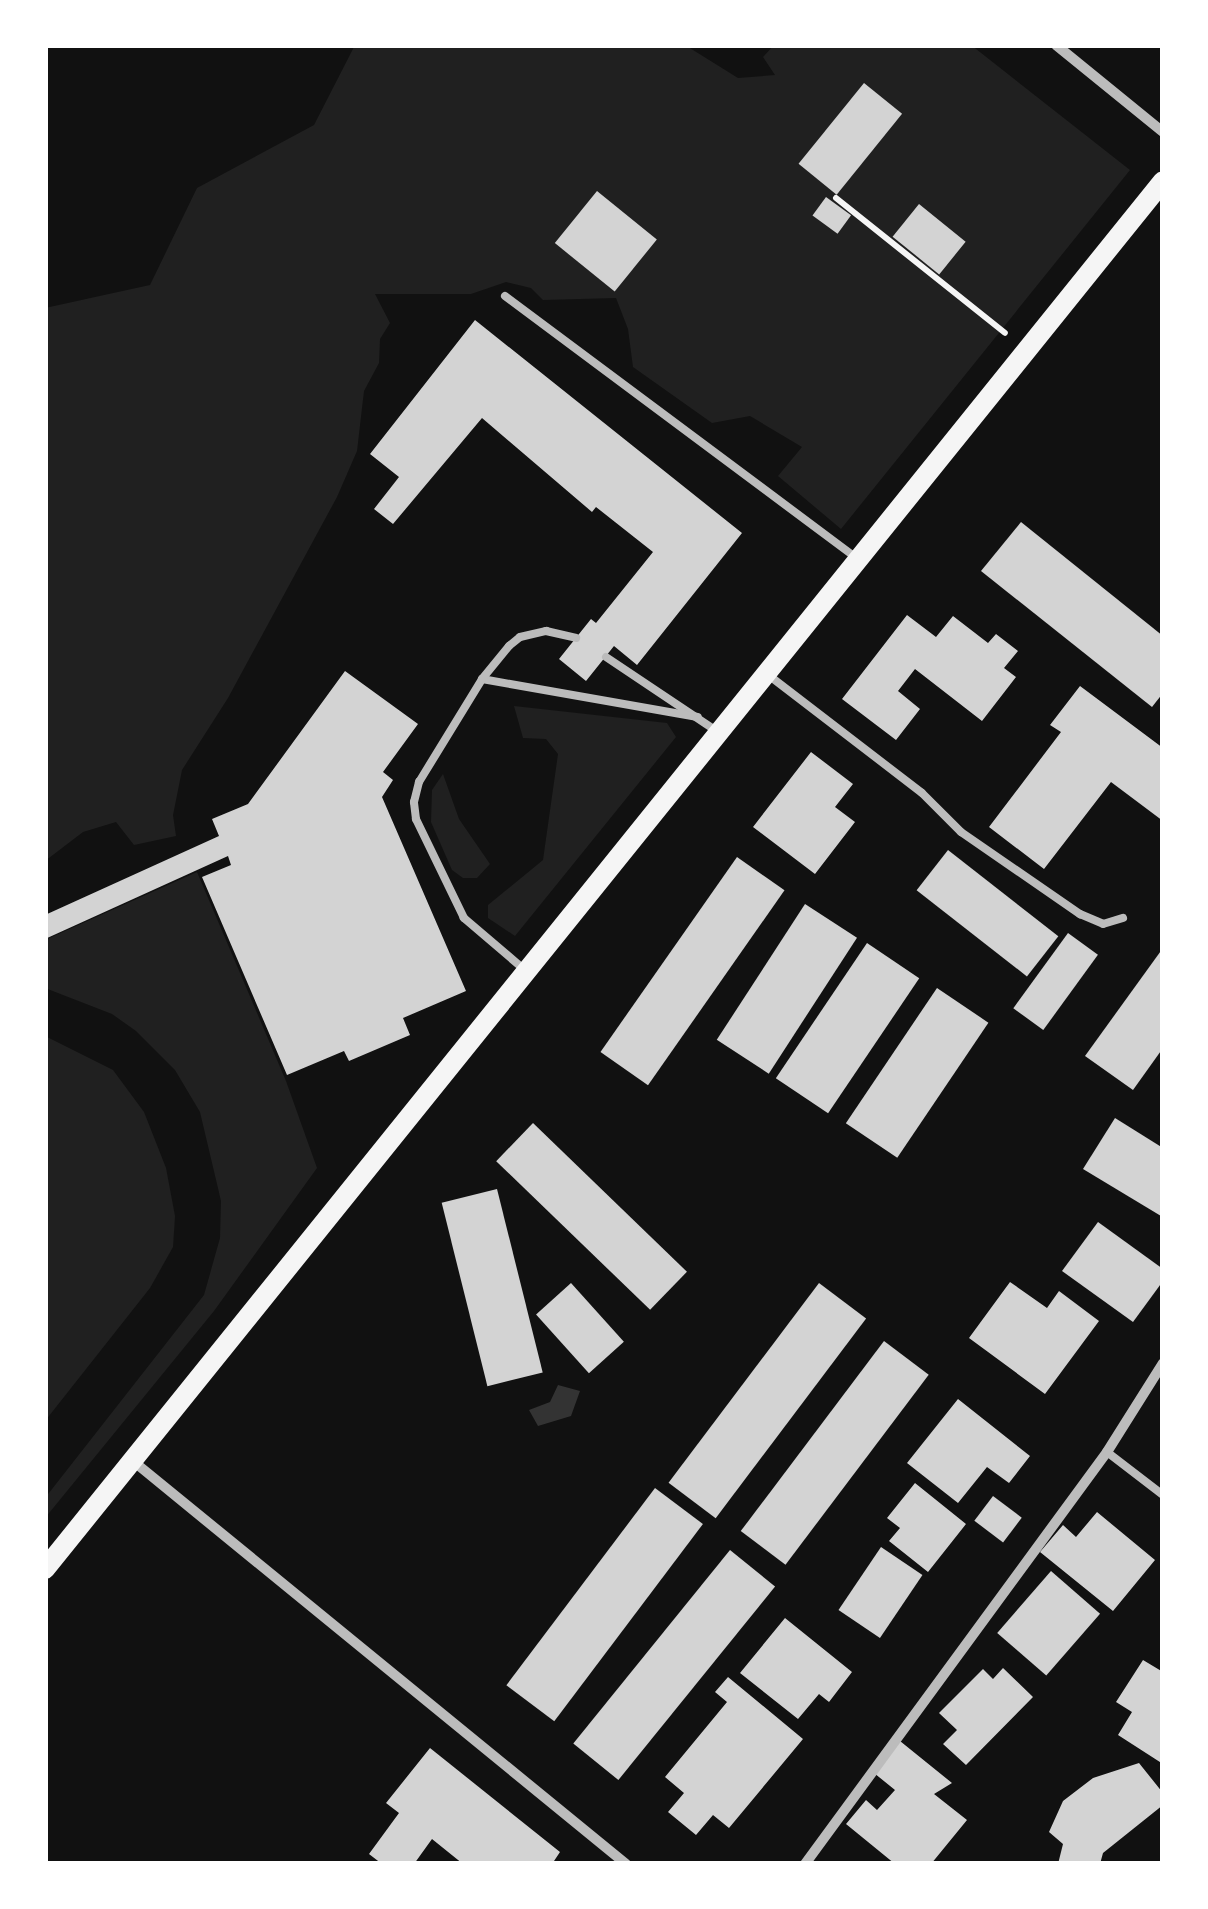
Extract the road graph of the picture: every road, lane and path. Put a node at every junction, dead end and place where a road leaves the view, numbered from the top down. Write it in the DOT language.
graph roads {
  1 [pos="1056,45"];
  2 [pos="1163,132"];
  3 [pos="1163,181"];
  4 [pos="836,198"];
  5 [pos="505,296"];
  6 [pos="1004,333"];
  7 [pos="861,561"];
  8 [pos="576,638"];
  9 [pos="606,657"];
  10 [pos="767,674"];
  11 [pos="482,679"];
  12 [pos="698,717"];
  13 [pos="718,733"];
  14 [pos="1123,918"];
  15 [pos="526,972"];
  16 [pos="1163,1363"];
  17 [pos="1108,1452"];
  18 [pos="132,1461"];
  19 [pos="1163,1495"];
  20 [pos="45,1568"];
  21 [pos="626,1864"];
  22 [pos="805,1864"];
  1 -- 2 [label="street"];
  3 -- 7 [label="main road"];
  4 -- 6 [label="path"];
  5 -- 7 [label="lane"];
  7 -- 10 [label="main road"];
  8 -- 11 [label="lane"];
  9 -- 12 [label="lane"];
  10 -- 13 [label="main road"];
  10 -- 14 [label="lane"];
  11 -- 12 [label="lane"];
  11 -- 15 [label="lane"];
  12 -- 13 [label="lane"];
  13 -- 15 [label="main road"];
  15 -- 18 [label="main road"];
  16 -- 17 [label="street"];
  17 -- 19 [label="lane"];
  17 -- 22 [label="street"];
  18 -- 20 [label="main road"];
  18 -- 21 [label="street"];
}
